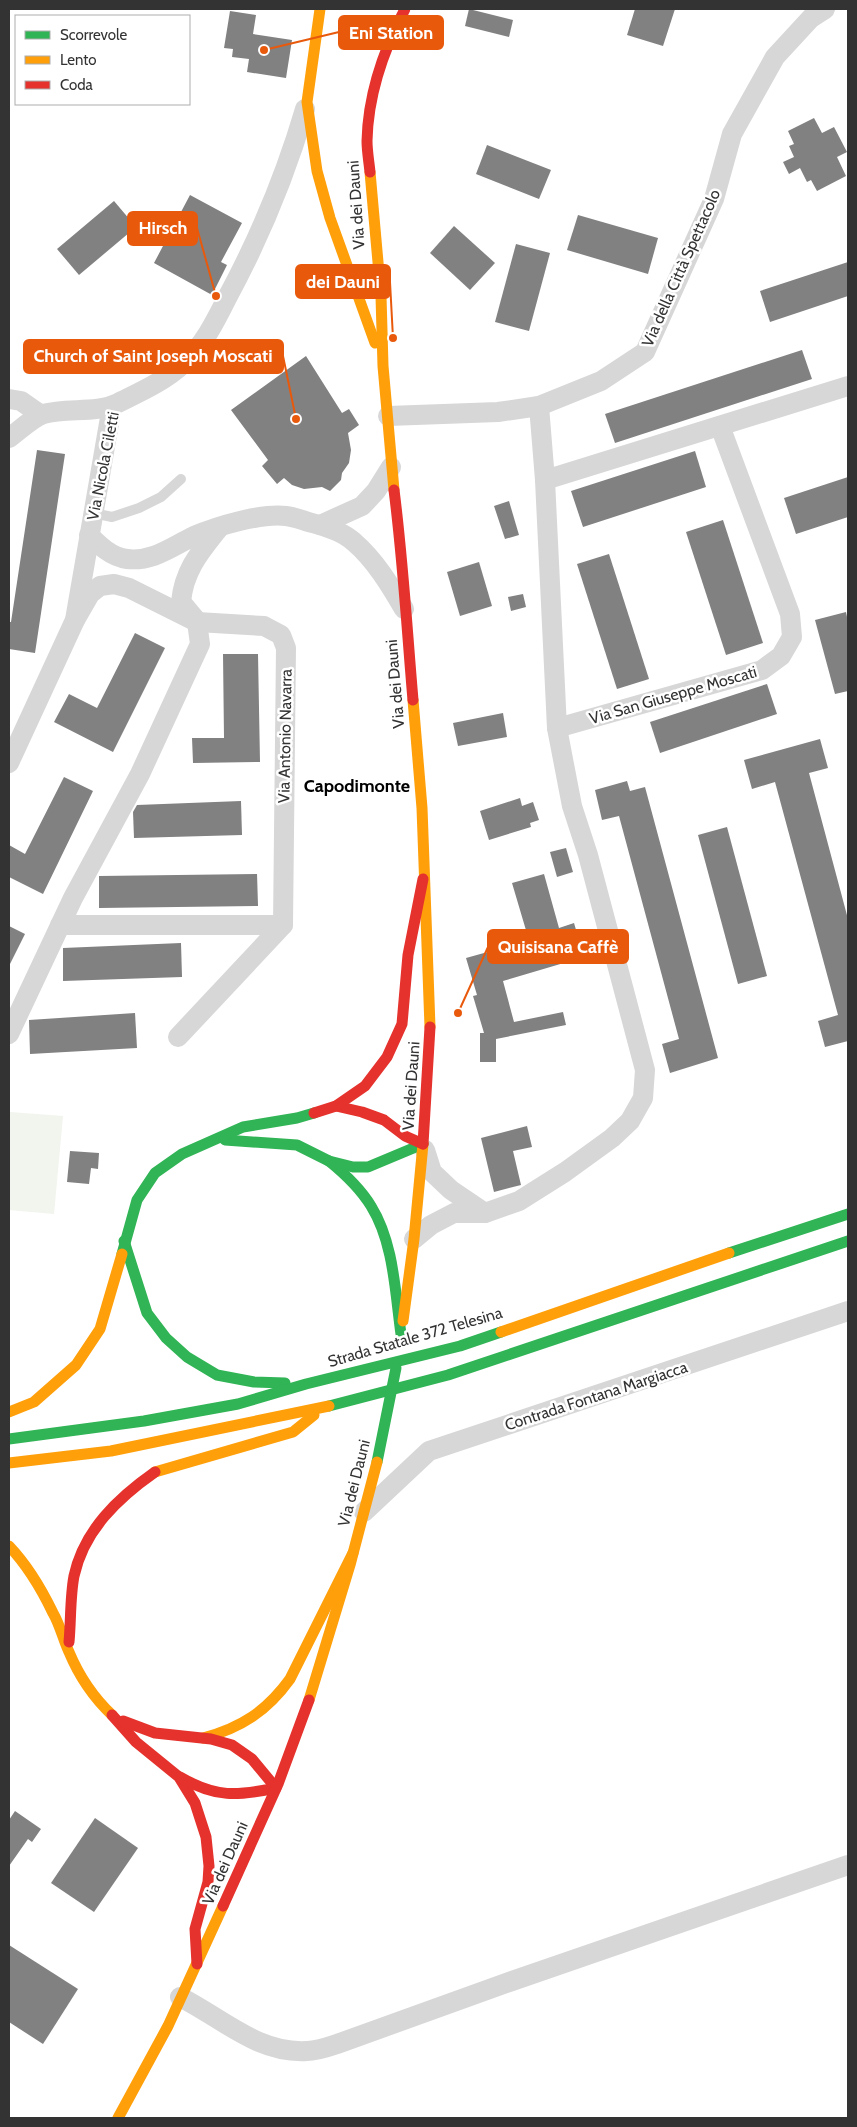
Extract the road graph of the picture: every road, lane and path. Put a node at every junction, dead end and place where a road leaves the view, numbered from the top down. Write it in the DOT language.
graph roads {
  1 [pos="320,9"];
  2 [pos="405,9"];
  3 [pos="826,9"];
  4 [pos="307,102"];
  5 [pos="383,366"];
  6 [pos="848,386"];
  7 [pos="9,400"];
  8 [pos="112,406"];
  9 [pos="539,406"];
  10 [pos="41,414"];
  11 [pos="388,416"];
  12 [pos="720,426"];
  13 [pos="9,438"];
  14 [pos="391,467"];
  15 [pos="181,479"];
  16 [pos="545,480"];
  17 [pos="93,513"];
  18 [pos="320,525"];
  19 [pos="218,528"];
  20 [pos="89,534"];
  21 [pos="405,611"];
  22 [pos="74,620"];
  23 [pos="197,622"];
  24 [pos="557,728"];
  25 [pos="9,763"];
  26 [pos="423,879"];
  27 [pos="60,924"];
  28 [pos="283,925"];
  29 [pos="9,1034"];
  30 [pos="178,1037"];
  31 [pos="336,1106"];
  32 [pos="218,1139"];
  33 [pos="423,1144"];
  34 [pos="329,1161"];
  35 [pos="485,1213"];
  36 [pos="848,1214"];
  37 [pos="414,1239"];
  38 [pos="124,1241"];
  39 [pos="848,1241"];
  40 [pos="848,1311"];
  41 [pos="401,1334"];
  42 [pos="306,1384"];
  43 [pos="324,1407"];
  44 [pos="9,1412"];
  45 [pos="9,1439"];
  46 [pos="9,1462"];
  47 [pos="364,1512"];
  48 [pos="9,1546"];
  49 [pos="353,1553"];
  50 [pos="69,1653"];
  51 [pos="117,1718"];
  52 [pos="203,1738"];
  53 [pos="179,1776"];
  54 [pos="276,1788"];
  55 [pos="848,1865"];
  56 [pos="197,1964"];
  57 [pos="180,1997"];
  58 [pos="118,2118"];
  1 -- 4 [label="main road, Via Nicola Ciletti"];
  2 -- 5 [label="main road, Via dei Dauni"];
  3 -- 9 [label="street, Via della Città Spettacolo"];
  4 -- 5 [label="main road, Via Nicola Ciletti"];
  4 -- 8 [label="street, Via Nicola Ciletti"];
  5 -- 11 [label="main road, Via dei Dauni"];
  6 -- 12 [label="street"];
  7 -- 10 [label="street"];
  8 -- 10 [label="street"];
  8 -- 17 [label="street, Via Nicola Ciletti"];
  9 -- 11 [label="street, Via della Città Spettacolo"];
  9 -- 16 [label="street"];
  10 -- 13 [label="street"];
  11 -- 14 [label="main road, Via dei Dauni"];
  12 -- 16 [label="street"];
  12 -- 24 [label="street, Via San Giuseppe Moscati"];
  14 -- 18 [label="street"];
  14 -- 21 [label="main road, Via dei Dauni"];
  15 -- 17 [label="lane"];
  16 -- 24 [label="street"];
  17 -- 20 [label="street, Via Nicola Ciletti"];
  18 -- 19 [label="street"];
  18 -- 21 [label="street"];
  19 -- 20 [label="street"];
  19 -- 23 [label="street"];
  20 -- 22 [label="street, Via Nicola Ciletti"];
  21 -- 26 [label="main road, Via dei Dauni"];
  22 -- 23 [label="street, Via Antonio Navarra"];
  22 -- 25 [label="street, Via Nicola Ciletti"];
  23 -- 27 [label="street"];
  23 -- 28 [label="street, Via Antonio Navarra"];
  24 -- 35 [label="street"];
  26 -- 31 [label="main road"];
  26 -- 33 [label="main road, Via dei Dauni"];
  27 -- 28 [label="street"];
  27 -- 29 [label="street"];
  28 -- 30 [label="street"];
  31 -- 32 [label="main road"];
  31 -- 33 [label="main road"];
  32 -- 34 [label="main road"];
  32 -- 38 [label="main road"];
  33 -- 34 [label="main road"];
  33 -- 35 [label="street"];
  33 -- 37 [label="main road, Via dei Dauni"];
  34 -- 41 [label="main road"];
  35 -- 37 [label="street"];
  36 -- 42 [label="main road, Strada Statale 372 Telesina"];
  37 -- 41 [label="main road, Via dei Dauni"];
  38 -- 42 [label="main road"];
  38 -- 44 [label="main road"];
  39 -- 43 [label="main road"];
  40 -- 47 [label="street, Contrada Fontana Margiacca"];
  41 -- 47 [label="main road, Via dei Dauni"];
  42 -- 45 [label="main road, Strada Statale 372 Telesina"];
  43 -- 46 [label="main road"];
  43 -- 50 [label="main road"];
  47 -- 49 [label="main road, Via dei Dauni"];
  48 -- 50 [label="main road"];
  49 -- 52 [label="main road"];
  49 -- 54 [label="main road, Via dei Dauni"];
  50 -- 51 [label="main road"];
  51 -- 52 [label="main road"];
  51 -- 53 [label="main road"];
  52 -- 54 [label="main road"];
  53 -- 54 [label="main road"];
  53 -- 56 [label="main road"];
  54 -- 56 [label="main road, Via dei Dauni"];
  55 -- 57 [label="street"];
  56 -- 57 [label="main road, Via dei Dauni"];
  57 -- 58 [label="main road, Via dei Dauni"];
}
